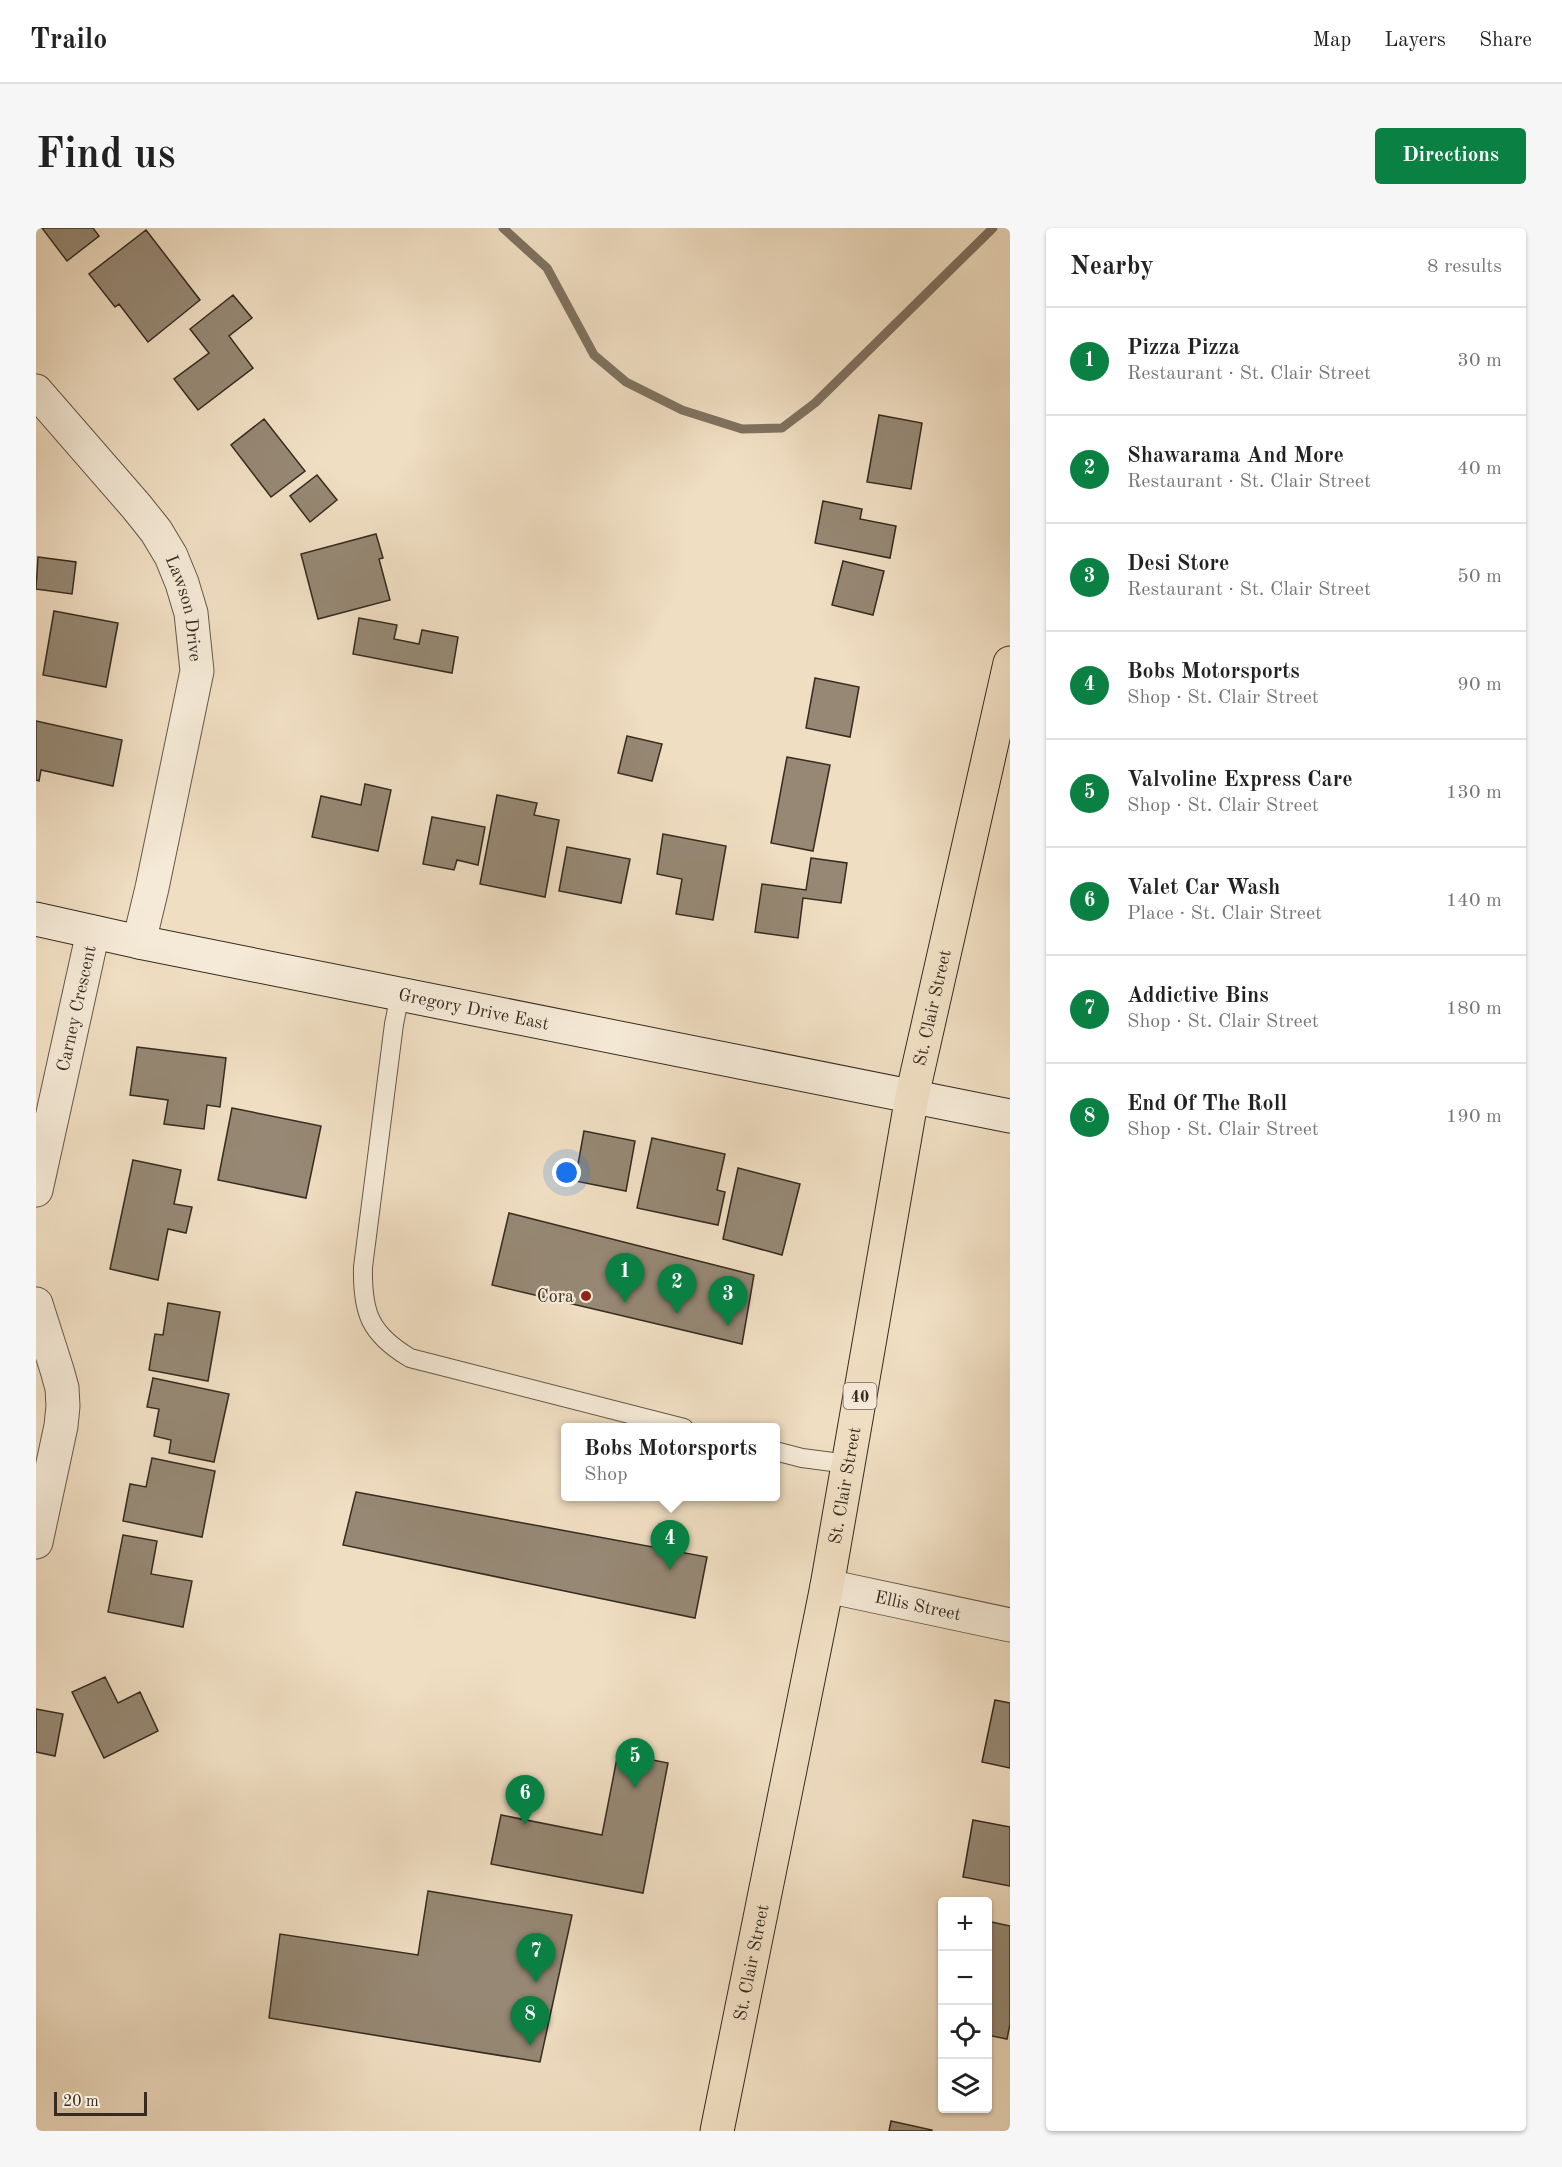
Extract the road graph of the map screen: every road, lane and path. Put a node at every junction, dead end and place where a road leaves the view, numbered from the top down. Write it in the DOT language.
graph roads {
  1 [pos="36,391"];
  2 [pos="1010,663"];
  3 [pos="36,919"];
  4 [pos="93,932"];
  5 [pos="139,942"];
  6 [pos="400,994"];
  7 [pos="912,1096"];
  8 [pos="1010,1116"];
  9 [pos="36,1190"];
  10 [pos="36,1304"];
  11 [pos="664,1423"];
  12 [pos="780,1452"];
  13 [pos="848,1464"];
  14 [pos="36,1542"];
  15 [pos="827,1586"];
  16 [pos="1010,1625"];
  17 [pos="717,2131"];
  1 -- 5 [label="street, Lawson Drive"];
  2 -- 7 [label="main road, St. Clair Street / 40"];
  3 -- 4 [label="street, Gregory Drive East"];
  4 -- 5 [label="street, Gregory Drive East"];
  4 -- 9 [label="street, Carney Crescent"];
  5 -- 6 [label="street, Gregory Drive East"];
  6 -- 7 [label="street, Gregory Drive East"];
  6 -- 11 [label="lane"];
  7 -- 8 [label="street, Gregory Drive East"];
  7 -- 13 [label="main road, St. Clair Street / 40"];
  10 -- 14 [label="street"];
  12 -- 13 [label="lane"];
  13 -- 15 [label="main road, St. Clair Street / 40"];
  15 -- 16 [label="street, Ellis Street"];
  15 -- 17 [label="main road, St. Clair Street / 40"];
}
